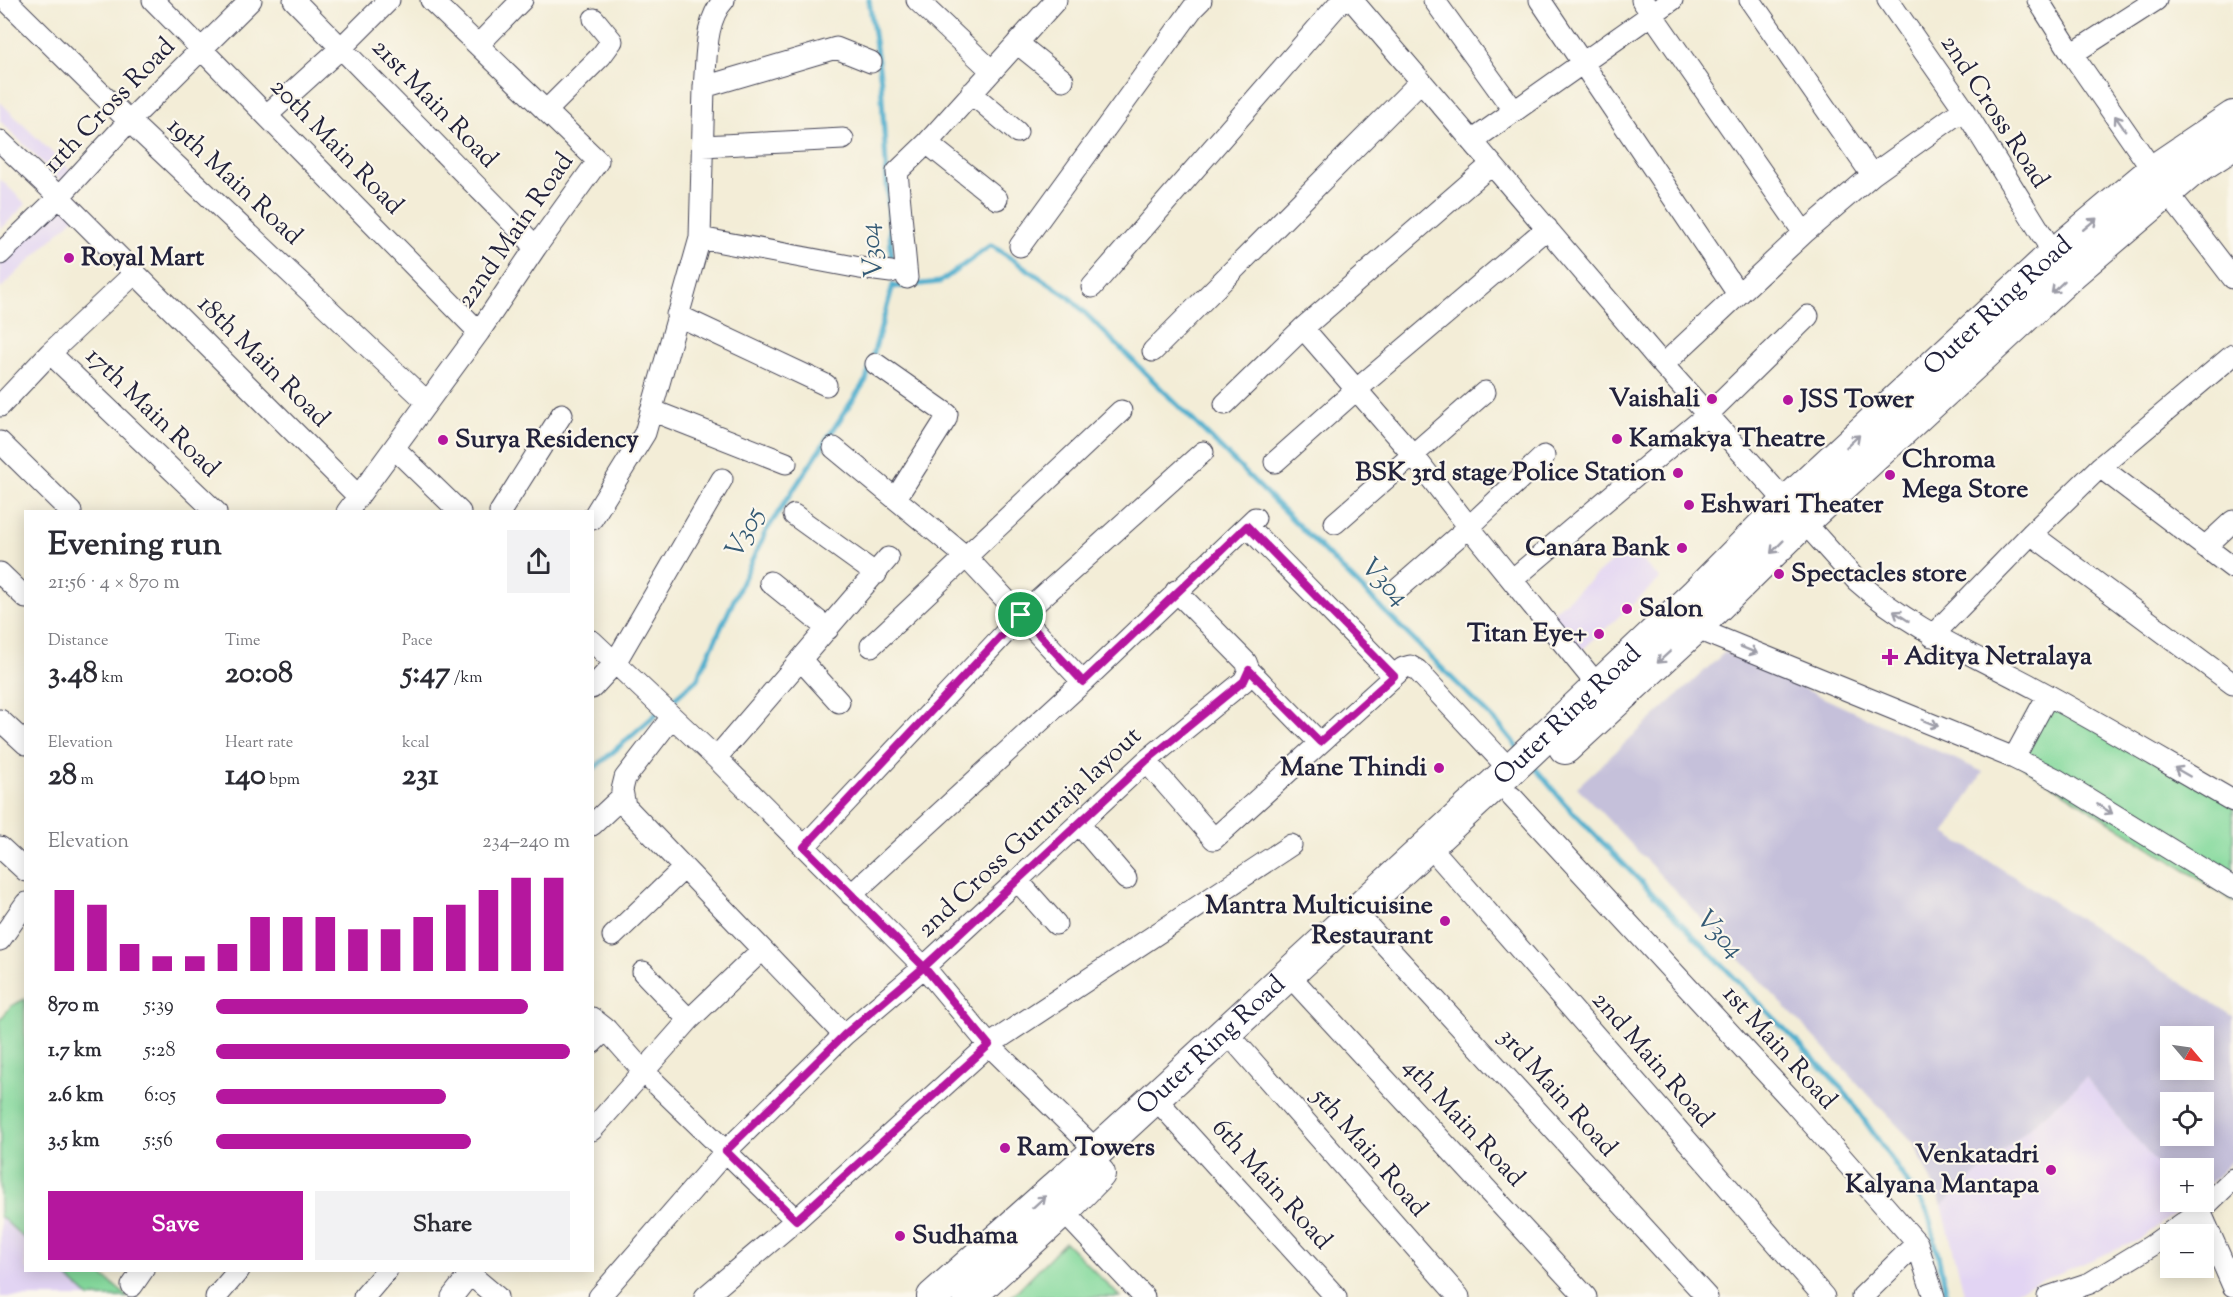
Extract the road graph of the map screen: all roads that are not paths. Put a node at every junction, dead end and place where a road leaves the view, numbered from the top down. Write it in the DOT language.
graph roads {
  1 [pos="6,0"];
  2 [pos="153,0"];
  3 [pos="251,0"];
  4 [pos="294,0"];
  5 [pos="389,0"];
  6 [pos="431,0"];
  7 [pos="522,0"];
  8 [pos="724,0"];
  9 [pos="917,0"];
  10 [pos="1202,0"];
  11 [pos="1342,0"];
  12 [pos="1352,0"];
  13 [pos="1434,0"];
  14 [pos="1540,0"];
  15 [pos="1672,0"];
  16 [pos="1750,0"];
  17 [pos="1888,0"];
  18 [pos="2038,0"];
  19 [pos="2156,0"];
  20 [pos="1045,4"];
  21 [pos="1647,7"];
  22 [pos="594,19"];
  23 [pos="1017,43"];
  24 [pos="478,45"];
  25 [pos="340,48"];
  26 [pos="203,49"];
  27 [pos="2072,54"];
  28 [pos="871,62"];
  29 [pos="1583,63"];
  30 [pos="991,70"];
  31 [pos="1063,80"];
  32 [pos="1421,81"];
  33 [pos="704,87"];
  34 [pos="971,93"];
  35 [pos="1964,109"];
  36 [pos="546,111"];
  37 [pos="1515,111"];
  38 [pos="267,115"];
  39 [pos="2233,117"];
  40 [pos="129,121"];
  41 [pos="1017,132"];
  42 [pos="843,139"];
  43 [pos="0,141"];
  44 [pos="1473,141"];
  45 [pos="927,143"];
  46 [pos="2233,144"];
  47 [pos="703,146"];
  48 [pos="1492,164"];
  49 [pos="1872,175"];
  50 [pos="2160,181"];
  51 [pos="59,197"];
  52 [pos="997,199"];
  53 [pos="1547,228"];
  54 [pos="1804,233"];
  55 [pos="700,238"];
  56 [pos="1020,246"];
  57 [pos="536,247"];
  58 [pos="0,254"];
  59 [pos="2054,254"];
  60 [pos="135,273"];
  61 [pos="2233,278"];
  62 [pos="1092,287"];
  63 [pos="1738,294"];
  64 [pos="677,315"];
  65 [pos="1808,316"];
  66 [pos="1303,328"];
  67 [pos="479,332"];
  68 [pos="1153,351"];
  69 [pos="50,353"];
  70 [pos="2233,354"];
  71 [pos="876,364"];
  72 [pos="1663,365"];
  73 [pos="825,385"];
  74 [pos="1356,390"];
  75 [pos="1485,392"];
  76 [pos="427,402"];
  77 [pos="1225,404"];
  78 [pos="0,406"];
  79 [pos="651,410"];
  80 [pos="1121,411"];
  81 [pos="562,414"];
  82 [pos="1707,415"];
  83 [pos="0,442"];
  84 [pos="394,448"];
  85 [pos="834,448"];
  86 [pos="1203,452"];
  87 [pos="1413,456"];
  88 [pos="1544,456"];
  89 [pos="1275,462"];
  90 [pos="786,463"];
  91 [pos="2100,467"];
  92 [pos="722,479"];
  93 [pos="896,498"];
  94 [pos="352,504"];
  95 [pos="68,510"];
  96 [pos="214,510"];
  97 [pos="458,510"];
  98 [pos="501,510"];
  99 [pos="1794,512"];
  100 [pos="794,515"];
  101 [pos="594,516"];
  102 [pos="2233,521"];
  103 [pos="1335,523"];
  104 [pos="1469,527"];
  105 [pos="2031,534"];
  106 [pos="2205,547"];
  107 [pos="965,556"];
  108 [pos="2233,568"];
  109 [pos="0,573"];
  110 [pos="1512,580"];
  111 [pos="770,582"];
  112 [pos="1397,590"];
  113 [pos="1176,591"];
  114 [pos="24,596"];
  115 [pos="1021,615"];
  116 [pos="1695,628"];
  117 [pos="828,629"];
  118 [pos="1932,636"];
  119 [pos="594,643"];
  120 [pos="871,646"];
  121 [pos="801,660"];
  122 [pos="615,663"];
  123 [pos="1249,670"];
  124 [pos="1394,676"];
  125 [pos="1083,682"];
  126 [pos="2233,684"];
  127 [pos="594,686"];
  128 [pos="1598,687"];
  129 [pos="2048,696"];
  130 [pos="839,702"];
  131 [pos="666,711"];
  132 [pos="0,720"];
  133 [pos="24,742"];
  134 [pos="1320,742"];
  135 [pos="1554,744"];
  136 [pos="716,758"];
  137 [pos="2014,758"];
  138 [pos="1146,761"];
  139 [pos="1516,778"];
  140 [pos="623,796"];
  141 [pos="2233,801"];
  142 [pos="594,823"];
  143 [pos="1079,824"];
  144 [pos="1291,844"];
  145 [pos="0,847"];
  146 [pos="804,847"];
  147 [pos="1440,858"];
  148 [pos="684,868"];
  149 [pos="24,869"];
  150 [pos="1126,879"];
  151 [pos="1017,880"];
  152 [pos="2233,888"];
  153 [pos="851,895"];
  154 [pos="24,906"];
  155 [pos="1056,924"];
  156 [pos="1367,925"];
  157 [pos="613,936"];
  158 [pos="0,940"];
  159 [pos="762,950"];
  160 [pos="924,967"];
  161 [pos="643,972"];
  162 [pos="1299,986"];
  163 [pos="689,1020"];
  164 [pos="597,1030"];
  165 [pos="844,1035"];
  166 [pos="989,1045"];
  167 [pos="1238,1045"];
  168 [pos="643,1071"];
  169 [pos="1166,1110"];
  170 [pos="594,1128"];
  171 [pos="726,1151"];
  172 [pos="1096,1151"];
  173 [pos="2233,1179"];
  174 [pos="2214,1197"];
  175 [pos="1063,1211"];
  176 [pos="2199,1212"];
  177 [pos="2200,1212"];
  178 [pos="796,1220"];
  179 [pos="1917,1243"];
  180 [pos="237,1272"];
  181 [pos="385,1272"];
  182 [pos="469,1272"];
  183 [pos="2233,1286"];
  184 [pos="216,1297"];
  185 [pos="364,1297"];
  186 [pos="452,1297"];
  187 [pos="497,1297"];
  188 [pos="599,1297"];
  189 [pos="705,1297"];
  190 [pos="933,1297"];
  191 [pos="969,1297"];
  192 [pos="1144,1297"];
  193 [pos="1336,1297"];
  194 [pos="1459,1297"];
  195 [pos="1586,1297"];
  196 [pos="1707,1297"];
  197 [pos="1824,1297"];
  198 [pos="1862,1297"];
  199 [pos="1934,1297"];
  200 [pos="2048,1297"];
  1 -- 40 [label="street, 19th Main Road"];
  2 -- 26 [label="street, 20th Main Road"];
  3 -- 26 [label="street, 11th Cross Road"];
  4 -- 25 [label="street, 21st Main Road"];
  5 -- 25 [label="street"];
  6 -- 24 [label="street, 22nd Main Road"];
  7 -- 24 [label="street"];
  8 -- 33 [label="street"];
  9 -- 30 [label="street"];
  10 -- 56 [label="street"];
  11 -- 62 [label="street"];
  12 -- 32 [label="street"];
  13 -- 37 [label="street"];
  14 -- 29 [label="street"];
  15 -- 21 [label="street"];
  16 -- 49 [label="street"];
  17 -- 35 [label="street, 2nd Cross Road"];
  18 -- 27 [label="street"];
  19 -- 27 [label="street"];
  20 -- 23 [label="street"];
  21 -- 29 [label="street"];
  21 -- 54 [label="street"];
  22 -- 36 [label="street"];
  23 -- 30 [label="street"];
  23 -- 31 [label="street"];
  24 -- 36 [label="street, 22nd Main Road"];
  25 -- 38 [label="street"];
  25 -- 57 [label="street, 21st Main Road"];
  26 -- 38 [label="street, 20th Main Road"];
  26 -- 40 [label="street, 11th Cross Road"];
  50 -- 27 [label="street, one-way"];
  28 -- 33 [label="street"];
  29 -- 37 [label="street"];
  29 -- 63 [label="street"];
  30 -- 34 [label="street"];
  32 -- 44 [label="street"];
  32 -- 68 [label="street"];
  33 -- 47 [label="street"];
  34 -- 41 [label="street"];
  34 -- 45 [label="street"];
  35 -- 49 [label="street"];
  35 -- 59 [label="street, 2nd Cross Road"];
  36 -- 57 [label="street, 22nd Main Road"];
  37 -- 44 [label="street"];
  38 -- 67 [label="street, 20th Main Road"];
  39 -- 50 [label="highway, Outer Ring Road"];
  40 -- 51 [label="street, 11th Cross Road"];
  40 -- 76 [label="street, 19th Main Road"];
  42 -- 47 [label="street"];
  43 -- 51 [label="street, 18th Main Road"];
  44 -- 48 [label="street"];
  45 -- 52 [label="street"];
  45 -- 55 [label="street"];
  46 -- 50 [label="highway, Outer Ring Road"];
  47 -- 55 [label="street"];
  48 -- 53 [label="street"];
  48 -- 66 [label="street"];
  49 -- 54 [label="street"];
  59 -- 50 [label="highway, Outer Ring Road, one-way"];
  50 -- 61 [label="street"];
  50 -- 99 [label="highway, Outer Ring Road, one-way"];
  51 -- 58 [label="street, 11th Cross Road"];
  51 -- 60 [label="street, 18th Main Road"];
  53 -- 72 [label="street"];
  53 -- 74 [label="street"];
  54 -- 63 [label="street"];
  55 -- 64 [label="street"];
  57 -- 67 [label="street, 22nd Main Road"];
  99 -- 59 [label="highway, Outer Ring Road, one-way"];
  60 -- 69 [label="street"];
  60 -- 94 [label="street, 18th Main Road"];
  63 -- 72 [label="street"];
  64 -- 73 [label="street"];
  64 -- 79 [label="street"];
  65 -- 82 [label="street"];
  66 -- 74 [label="street"];
  66 -- 77 [label="street"];
  67 -- 76 [label="street, 22nd Main Road"];
  69 -- 78 [label="street"];
  69 -- 96 [label="street, 17th Main Road"];
  70 -- 91 [label="street"];
  71 -- 93 [label="street"];
  72 -- 82 [label="street"];
  74 -- 87 [label="street"];
  74 -- 89 [label="street"];
  75 -- 87 [label="street"];
  76 -- 84 [label="street, 22nd Main Road"];
  79 -- 90 [label="street"];
  79 -- 101 [label="street"];
  80 -- 107 [label="street"];
  81 -- 98 [label="street"];
  82 -- 99 [label="street"];
  82 -- 110 [label="street"];
  83 -- 95 [label="street"];
  84 -- 94 [label="street, 22nd Main Road"];
  84 -- 97 [label="street"];
  85 -- 93 [label="street"];
  86 -- 115 [label="street"];
  87 -- 103 [label="street"];
  87 -- 104 [label="street"];
  88 -- 104 [label="street"];
  91 -- 105 [label="street"];
  91 -- 106 [label="street"];
  92 -- 122 [label="street"];
  93 -- 107 [label="street"];
  99 -- 116 [label="highway, Outer Ring Road, one-way"];
  118 -- 99 [label="street, one-way"];
  99 -- 128 [label="highway, Outer Ring Road"];
  100 -- 117 [label="street"];
  102 -- 106 [label="street"];
  104 -- 110 [label="street"];
  104 -- 112 [label="street"];
  105 -- 118 [label="street"];
  105 -- 126 [label="street"];
  106 -- 108 [label="street"];
  107 -- 115 [label="street"];
  107 -- 120 [label="street"];
  109 -- 114 [label="street"];
  110 -- 128 [label="street"];
  111 -- 117 [label="street"];
  113 -- 123 [label="street"];
  113 -- 124 [label="street"];
  113 -- 125 [label="street"];
  115 -- 125 [label="street"];
  115 -- 146 [label="street"];
  116 -- 135 [label="highway, Outer Ring Road, one-way"];
  116 -- 137 [label="street, one-way"];
  117 -- 121 [label="street"];
  118 -- 129 [label="street"];
  119 -- 122 [label="street"];
  121 -- 130 [label="street"];
  121 -- 136 [label="street"];
  122 -- 127 [label="street"];
  122 -- 131 [label="street"];
  123 -- 134 [label="street"];
  123 -- 138 [label="street, 2nd Cross Gururaja layout"];
  124 -- 134 [label="street"];
  124 -- 139 [label="street, 1st Main Road"];
  125 -- 153 [label="street"];
  128 -- 135 [label="highway, Outer Ring Road"];
  129 -- 137 [label="street"];
  141 -- 129 [label="street, one-way"];
  131 -- 136 [label="street"];
  131 -- 140 [label="street"];
  132 -- 133 [label="street"];
  134 -- 138 [label="street"];
  135 -- 139 [label="highway, Outer Ring Road"];
  136 -- 146 [label="street"];
  137 -- 152 [label="street, one-way"];
  138 -- 143 [label="street, 2nd Cross Gururaja layout"];
  139 -- 147 [label="highway, Outer Ring Road"];
  139 -- 172 [label="highway, Outer Ring Road"];
  139 -- 179 [label="street, 1st Main Road"];
  140 -- 142 [label="street"];
  140 -- 148 [label="street"];
  143 -- 150 [label="street"];
  143 -- 151 [label="street, 2nd Cross Gururaja layout"];
  144 -- 166 [label="street"];
  145 -- 149 [label="street"];
  146 -- 153 [label="street"];
  147 -- 156 [label="highway, Outer Ring Road"];
  147 -- 197 [label="street, 2nd Main Road"];
  148 -- 157 [label="street"];
  148 -- 159 [label="street"];
  151 -- 155 [label="street"];
  151 -- 160 [label="street, 2nd Cross Gururaja layout"];
  153 -- 160 [label="street"];
  154 -- 158 [label="street"];
  156 -- 162 [label="highway, Outer Ring Road"];
  156 -- 196 [label="street, 3rd Main Road"];
  159 -- 163 [label="street"];
  159 -- 165 [label="street"];
  160 -- 165 [label="street, 2nd Cross Gururaja layout"];
  160 -- 166 [label="street"];
  161 -- 163 [label="street"];
  162 -- 167 [label="highway, Outer Ring Road"];
  162 -- 195 [label="street, 4th Main Road"];
  163 -- 168 [label="street"];
  164 -- 168 [label="street"];
  165 -- 171 [label="street, 2nd Cross Gururaja layout"];
  166 -- 172 [label="street"];
  166 -- 178 [label="street"];
  167 -- 169 [label="highway, Outer Ring Road"];
  167 -- 194 [label="street, 5th Main Road"];
  168 -- 170 [label="street"];
  168 -- 171 [label="street"];
  169 -- 175 [label="highway, Outer Ring Road"];
  169 -- 193 [label="street, 6th Main Road"];
  171 -- 178 [label="street"];
  171 -- 188 [label="street, 2nd Cross Gururaja layout"];
  190 -- 172 [label="highway, Outer Ring Road, one-way"];
  173 -- 174 [label="street"];
  175 -- 191 [label="highway, Outer Ring Road"];
  175 -- 192 [label="street"];
  176 -- 200 [label="street"];
  177 -- 183 [label="street"];
  178 -- 189 [label="street"];
  179 -- 198 [label="street"];
  179 -- 199 [label="street, 1st Main Road"];
  180 -- 184 [label="street"];
  181 -- 185 [label="street"];
  182 -- 186 [label="street"];
  182 -- 187 [label="street"];
}
